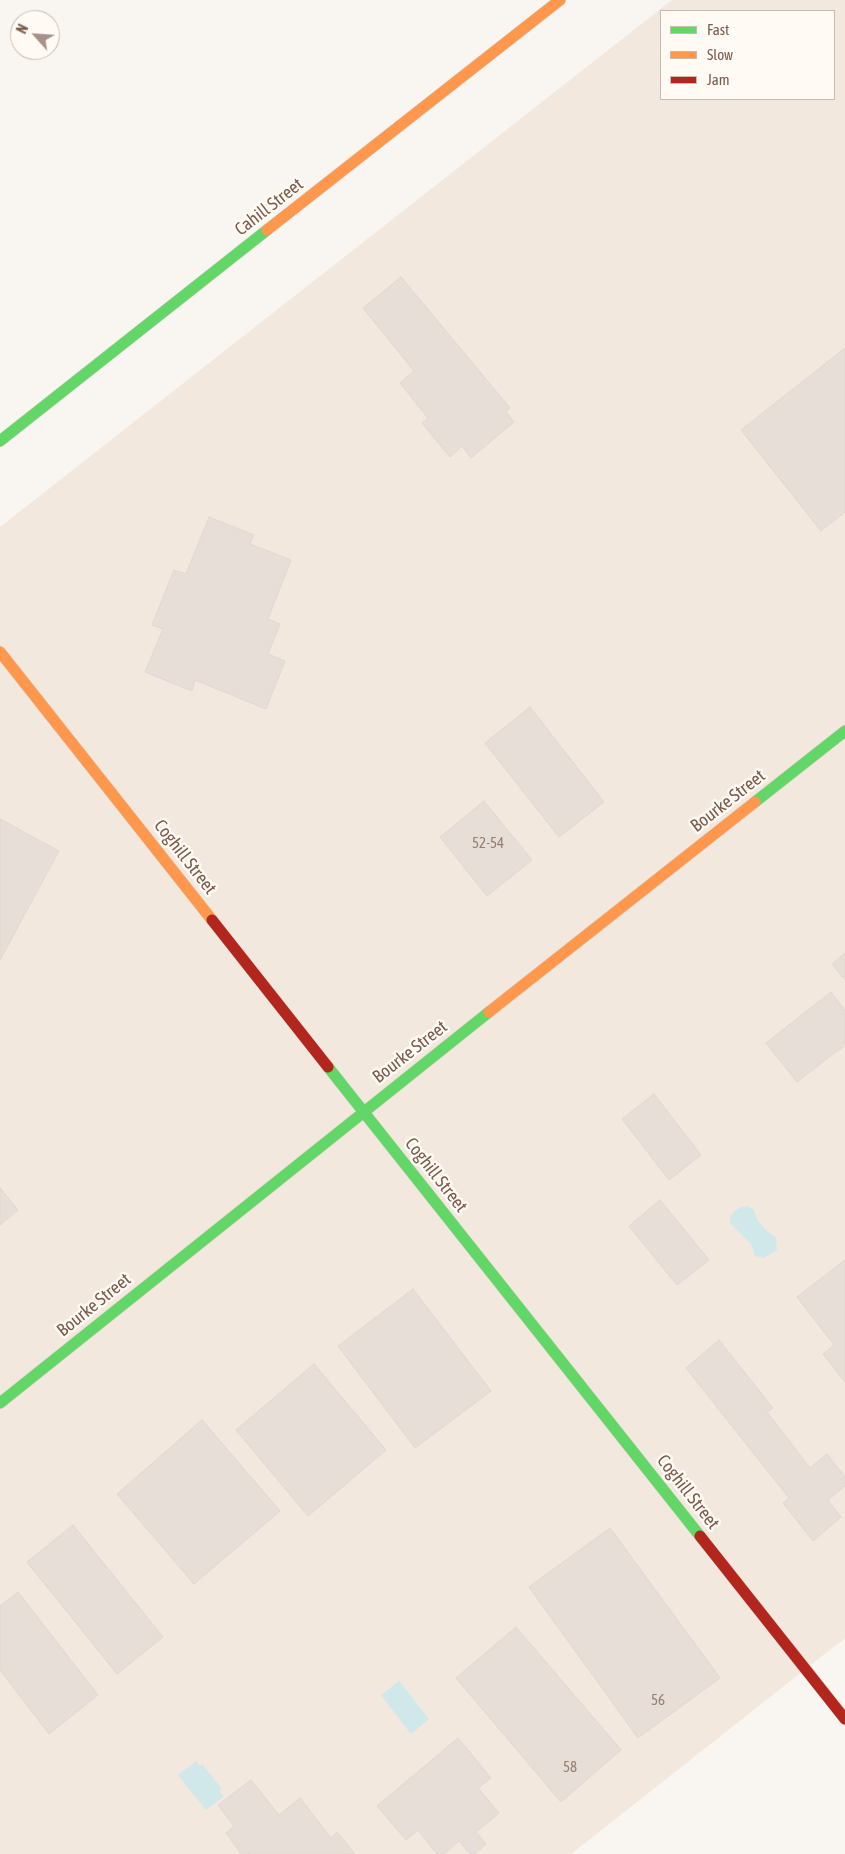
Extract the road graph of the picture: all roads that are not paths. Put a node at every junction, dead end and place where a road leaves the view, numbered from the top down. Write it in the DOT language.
graph roads {
  1 [pos="560,0"];
  2 [pos="0,442"];
  3 [pos="0,652"];
  4 [pos="845,731"];
  5 [pos="363,1111"];
  6 [pos="0,1403"];
  7 [pos="845,1719"];
  1 -- 2 [label="street, Cahill Street"];
  3 -- 5 [label="street, Coghill Street"];
  4 -- 5 [label="street, Bourke Street"];
  5 -- 6 [label="street, Bourke Street"];
  5 -- 7 [label="street, Coghill Street"];
}
